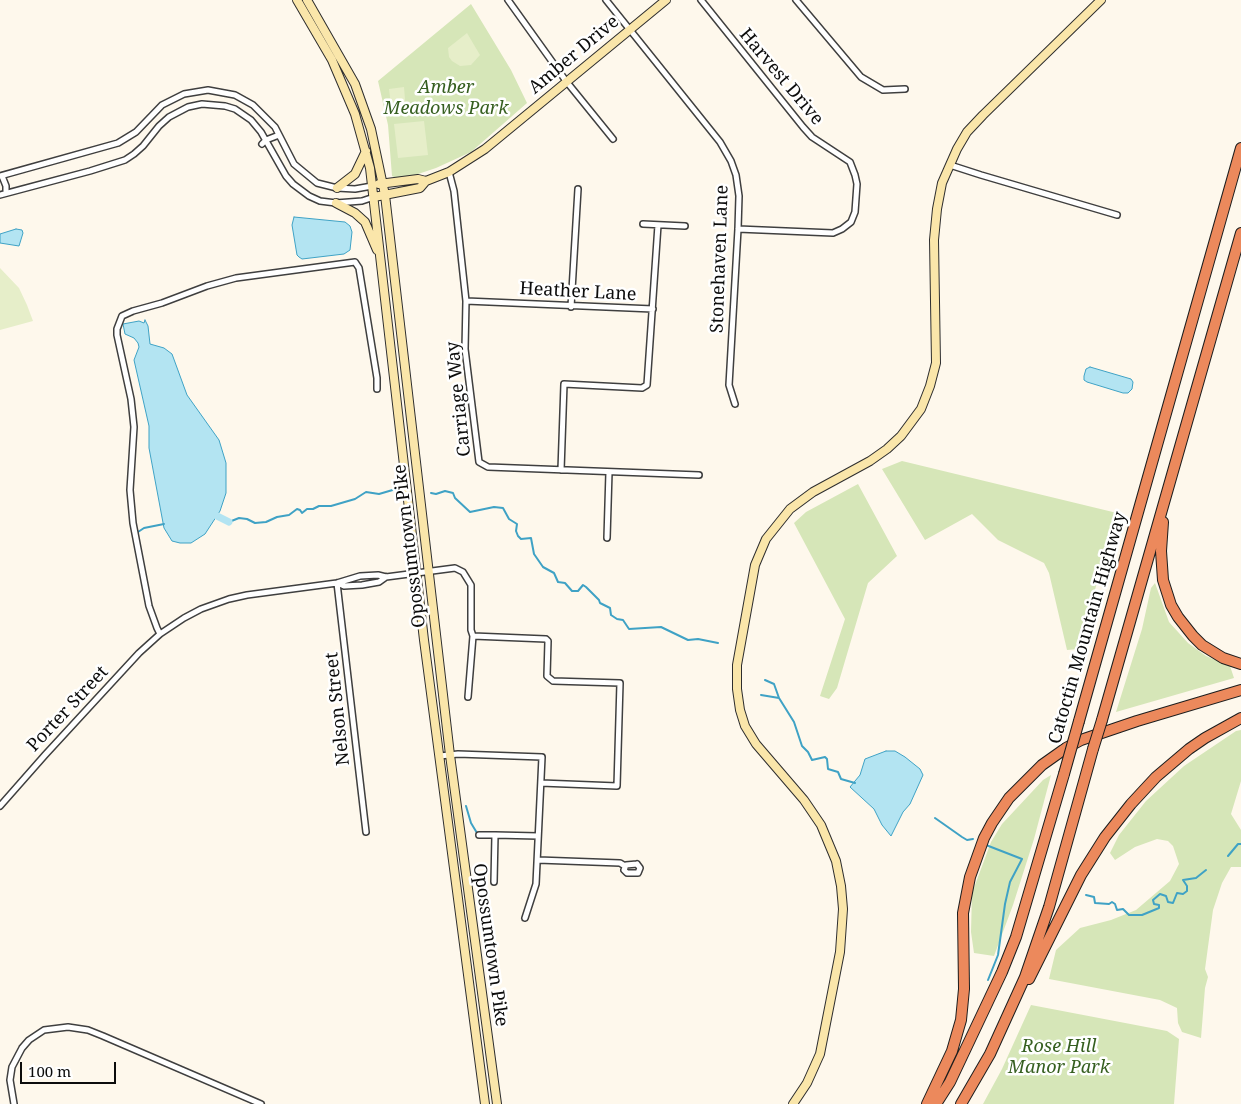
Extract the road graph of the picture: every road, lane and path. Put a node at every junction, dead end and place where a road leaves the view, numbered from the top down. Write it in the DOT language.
graph roads {
  1 [pos="297,0"];
  2 [pos="307,0"];
  3 [pos="508,0"];
  4 [pos="606,0"];
  5 [pos="666,0"];
  6 [pos="701,0"];
  7 [pos="796,0"];
  8 [pos="1101,0"];
  9 [pos="629,29"];
  10 [pos="566,81"];
  11 [pos="906,89"];
  12 [pos="279,134"];
  13 [pos="613,138"];
  14 [pos="264,142"];
  15 [pos="1241,148"];
  16 [pos="366,150"];
  17 [pos="950,165"];
  18 [pos="449,172"];
  19 [pos="1,176"];
  20 [pos="426,181"];
  21 [pos="382,184"];
  22 [pos="372,186"];
  23 [pos="337,188"];
  24 [pos="578,189"];
  25 [pos="6,193"];
  26 [pos="0,195"];
  27 [pos="385,195"];
  28 [pos="374,198"];
  29 [pos="336,203"];
  30 [pos="1118,215"];
  31 [pos="643,224"];
  32 [pos="658,225"];
  33 [pos="685,226"];
  34 [pos="738,229"];
  35 [pos="1241,232"];
  36 [pos="381,263"];
  37 [pos="466,301"];
  38 [pos="571,307"];
  39 [pos="652,310"];
  40 [pos="377,389"];
  41 [pos="735,404"];
  42 [pos="561,470"];
  43 [pos="609,472"];
  44 [pos="698,475"];
  45 [pos="1164,504"];
  46 [pos="606,538"];
  47 [pos="428,571"];
  48 [pos="416,572"];
  49 [pos="386,577"];
  50 [pos="338,583"];
  51 [pos="160,634"];
  52 [pos="473,636"];
  53 [pos="1241,664"];
  54 [pos="1241,690"];
  55 [pos="468,697"];
  56 [pos="1241,718"];
  57 [pos="450,755"];
  58 [pos="440,756"];
  59 [pos="541,783"];
  60 [pos="0,806"];
  61 [pos="366,832"];
  62 [pos="479,835"];
  63 [pos="495,835"];
  64 [pos="538,836"];
  65 [pos="538,860"];
  66 [pos="625,866"];
  67 [pos="494,882"];
  68 [pos="526,918"];
  69 [pos="1016,998"];
  70 [pos="14,1104"];
  71 [pos="261,1104"];
  72 [pos="485,1104"];
  73 [pos="497,1104"];
  74 [pos="793,1104"];
  75 [pos="927,1104"];
  76 [pos="936,1104"];
  77 [pos="961,1104"];
  1 -- 16 [label="main road, Opossumtown Pike"];
  2 -- 21 [label="main road, Opossumtown Pike"];
  3 -- 10 [label="street"];
  4 -- 9 [label="street, Stonehaven Lane"];
  5 -- 9 [label="main road, Amber Drive"];
  6 -- 34 [label="street, Harvest Drive"];
  7 -- 11 [label="street"];
  8 -- 17 [label="main road"];
  9 -- 10 [label="main road, Amber Drive"];
  9 -- 34 [label="street, Stonehaven Lane"];
  10 -- 13 [label="street"];
  10 -- 18 [label="main road, Amber Drive"];
  12 -- 14 [label="street"];
  12 -- 19 [label="street"];
  12 -- 23 [label="street"];
  14 -- 25 [label="street"];
  14 -- 29 [label="street"];
  15 -- 76 [label="highway, Catoctin Mountain Highway, bridge"];
  16 -- 22 [label="main road, Opossumtown Pike"];
  16 -- 23 [label="main road"];
  17 -- 30 [label="street"];
  17 -- 74 [label="main road"];
  18 -- 20 [label="main road, Amber Drive"];
  18 -- 37 [label="street, Carriage Way"];
  19 -- 25 [label="street"];
  20 -- 21 [label="main road, Amber Drive"];
  20 -- 27 [label="main road, Amber Drive"];
  21 -- 22 [label="main road, Amber Drive"];
  21 -- 27 [label="main road, Opossumtown Pike"];
  22 -- 23 [label="street"];
  22 -- 28 [label="main road, Opossumtown Pike"];
  24 -- 38 [label="street"];
  25 -- 26 [label="street"];
  27 -- 28 [label="main road, Amber Drive"];
  27 -- 47 [label="main road, Opossumtown Pike"];
  28 -- 29 [label="street"];
  28 -- 36 [label="main road, Opossumtown Pike"];
  29 -- 36 [label="main road"];
  31 -- 32 [label="street"];
  32 -- 33 [label="street"];
  32 -- 39 [label="street"];
  34 -- 41 [label="street, Stonehaven Lane"];
  35 -- 45 [label="highway"];
  36 -- 48 [label="main road, Opossumtown Pike"];
  37 -- 38 [label="street, Heather Lane"];
  37 -- 42 [label="street, Carriage Way"];
  38 -- 39 [label="street, Heather Lane"];
  39 -- 42 [label="street, Heather Lane"];
  40 -- 51 [label="street"];
  42 -- 43 [label="street, Carriage Way"];
  43 -- 44 [label="street, Carriage Way"];
  43 -- 46 [label="street"];
  45 -- 53 [label="highway"];
  45 -- 69 [label="highway, bridge"];
  47 -- 48 [label="street"];
  47 -- 52 [label="street"];
  47 -- 57 [label="main road, Opossumtown Pike"];
  48 -- 49 [label="street"];
  48 -- 58 [label="main road, Opossumtown Pike"];
  49 -- 50 [label="street"];
  49 -- 50 [label="street"];
  50 -- 51 [label="street, Porter Street"];
  50 -- 61 [label="street, Nelson Street"];
  51 -- 60 [label="street, Porter Street"];
  52 -- 55 [label="street"];
  52 -- 59 [label="street"];
  54 -- 75 [label="highway"];
  56 -- 69 [label="highway"];
  57 -- 58 [label="street"];
  57 -- 59 [label="street"];
  57 -- 73 [label="main road, Opossumtown Pike"];
  58 -- 72 [label="main road, Opossumtown Pike"];
  59 -- 64 [label="street"];
  62 -- 63 [label="street"];
  63 -- 64 [label="street"];
  63 -- 67 [label="street"];
  64 -- 65 [label="street"];
  65 -- 66 [label="street"];
  65 -- 68 [label="street"];
  69 -- 77 [label="highway"];
  70 -- 71 [label="street"];
}
